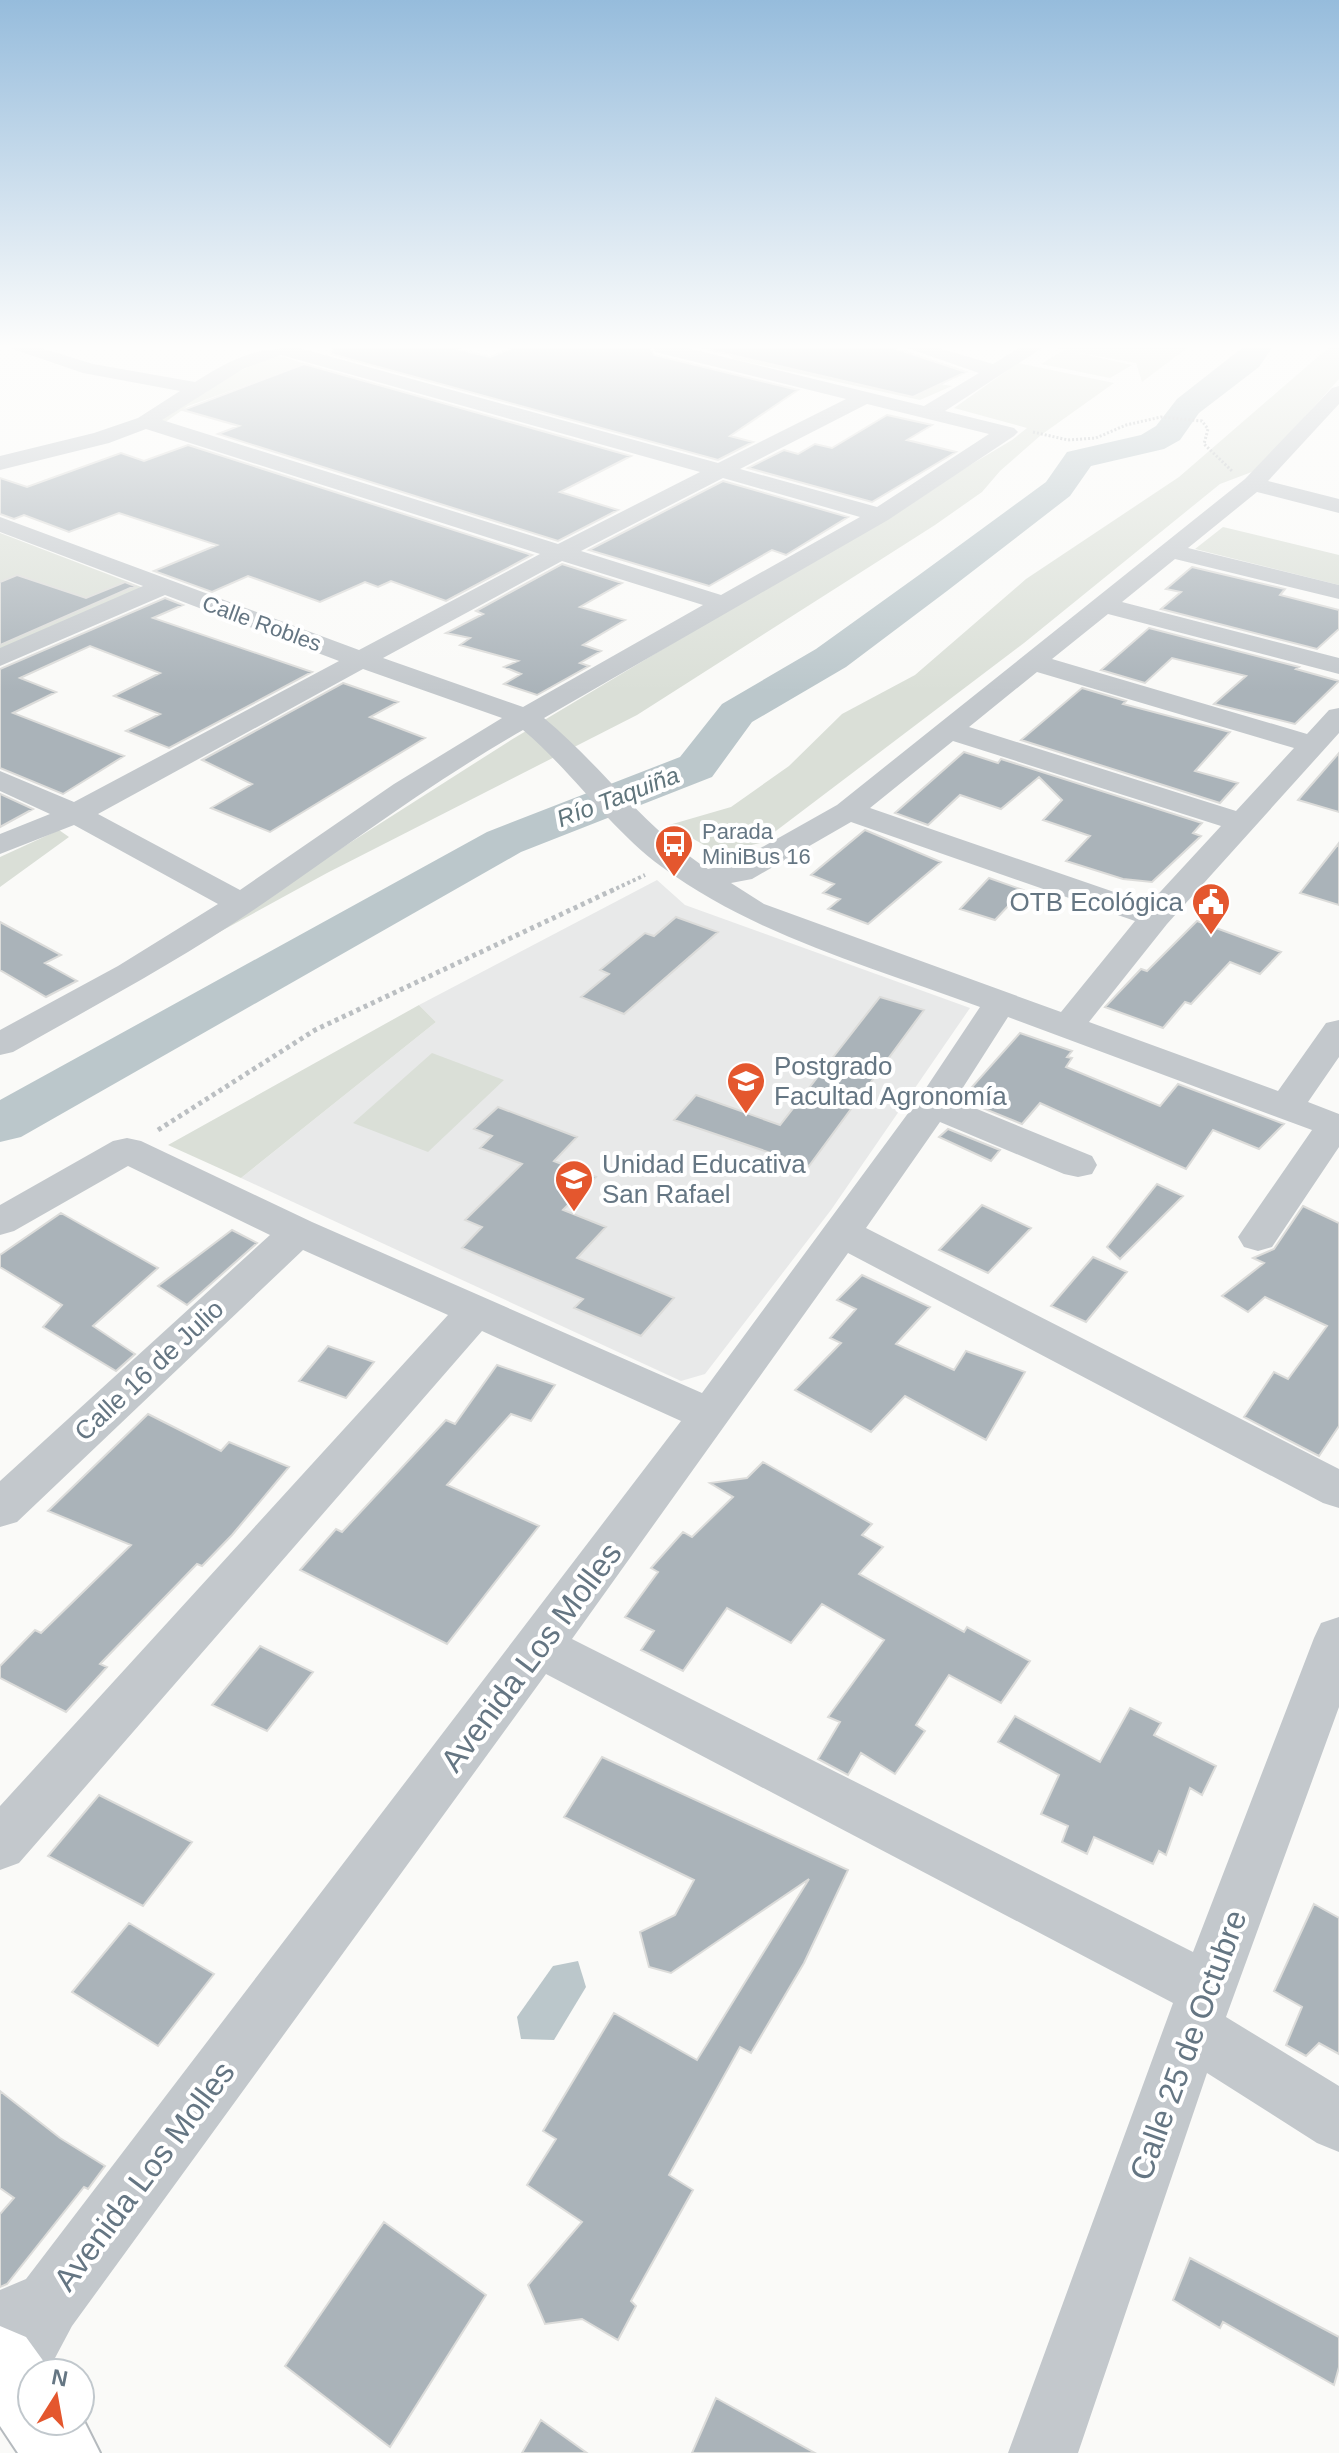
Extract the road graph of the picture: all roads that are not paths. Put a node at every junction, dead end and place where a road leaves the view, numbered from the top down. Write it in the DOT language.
graph roads {
  1 [pos="273,462"];
  2 [pos="683,462"];
  3 [pos="740,462"];
  4 [pos="960,462"];
  5 [pos="1273,462"];
  6 [pos="720,473"];
  7 [pos="1253,484"];
  8 [pos="1339,506"];
  9 [pos="880,515"];
  10 [pos="0,524"];
  11 [pos="1170,551"];
  12 [pos="559,553"];
  13 [pos="162,587"];
  14 [pos="1339,592"];
  15 [pos="721,603"];
  16 [pos="1104,605"];
  17 [pos="0,658"];
  18 [pos="362,660"];
  19 [pos="1033,662"];
  20 [pos="1339,666"];
  21 [pos="1339,716"];
  22 [pos="525,717"];
  23 [pos="948,730"];
  24 [pos="1314,745"];
  25 [pos="0,780"];
  26 [pos="848,811"];
  27 [pos="75,814"];
  28 [pos="1243,823"];
  29 [pos="0,845"];
  30 [pos="703,879"];
  31 [pos="241,904"];
  32 [pos="1155,917"];
  33 [pos="1001,1002"];
  34 [pos="1067,1027"];
  35 [pos="1339,1031"];
  36 [pos="0,1044"];
  37 [pos="933,1105"];
  38 [pos="1287,1105"];
  39 [pos="1337,1126"];
  40 [pos="1078,1165"];
  41 [pos="0,1222"];
  42 [pos="839,1231"];
  43 [pos="298,1232"];
  44 [pos="1258,1237"];
  45 [pos="475,1312"];
  46 [pos="710,1415"];
  47 [pos="1339,1490"];
  48 [pos="0,1509"];
  49 [pos="1339,1638"];
  50 [pos="539,1646"];
  51 [pos="0,1845"];
  52 [pos="1200,2010"];
  53 [pos="1339,2121"];
  54 [pos="28,2357"];
  55 [pos="1043,2453"];
  1 -- 12 [label="street"];
  2 -- 6 [label="street"];
  3 -- 6 [label="street"];
  4 -- 9 [label="street"];
  5 -- 7 [label="street"];
  6 -- 9 [label="street"];
  6 -- 12 [label="street"];
  7 -- 8 [label="street"];
  7 -- 11 [label="street"];
  9 -- 15 [label="street"];
  10 -- 13 [label="street, Calle Robles"];
  11 -- 14 [label="street"];
  11 -- 16 [label="street"];
  12 -- 15 [label="street"];
  12 -- 18 [label="street"];
  13 -- 17 [label="street"];
  13 -- 18 [label="street, Calle Robles"];
  15 -- 22 [label="street"];
  16 -- 19 [label="street"];
  16 -- 20 [label="street"];
  18 -- 22 [label="street, Calle Robles"];
  18 -- 27 [label="street"];
  19 -- 23 [label="street"];
  19 -- 24 [label="street"];
  21 -- 24 [label="street"];
  22 -- 30 [label="street"];
  22 -- 31 [label="street"];
  23 -- 26 [label="street"];
  23 -- 28 [label="street"];
  24 -- 28 [label="street"];
  25 -- 27 [label="street"];
  26 -- 30 [label="street"];
  26 -- 32 [label="street"];
  27 -- 29 [label="street"];
  27 -- 31 [label="street"];
  28 -- 32 [label="street"];
  30 -- 33 [label="street"];
  31 -- 36 [label="street"];
  32 -- 34 [label="street"];
  33 -- 34 [label="street"];
  33 -- 37 [label="street, Avenida Los Molles"];
  34 -- 38 [label="street"];
  35 -- 38 [label="street"];
  37 -- 40 [label="street"];
  37 -- 42 [label="street, Avenida Los Molles"];
  38 -- 39 [label="street"];
  39 -- 44 [label="street"];
  41 -- 43 [label="street"];
  42 -- 46 [label="street, Avenida Los Molles"];
  42 -- 47 [label="street"];
  43 -- 45 [label="street"];
  43 -- 48 [label="street, Calle 16 de Julio"];
  45 -- 46 [label="street"];
  45 -- 51 [label="street"];
  46 -- 50 [label="street, Avenida Los Molles"];
  49 -- 52 [label="street, Calle 25 de Octubre"];
  50 -- 52 [label="street"];
  50 -- 54 [label="street, Avenida Los Molles"];
  52 -- 53 [label="street"];
  52 -- 55 [label="street, Calle 25 de Octubre"];
}
